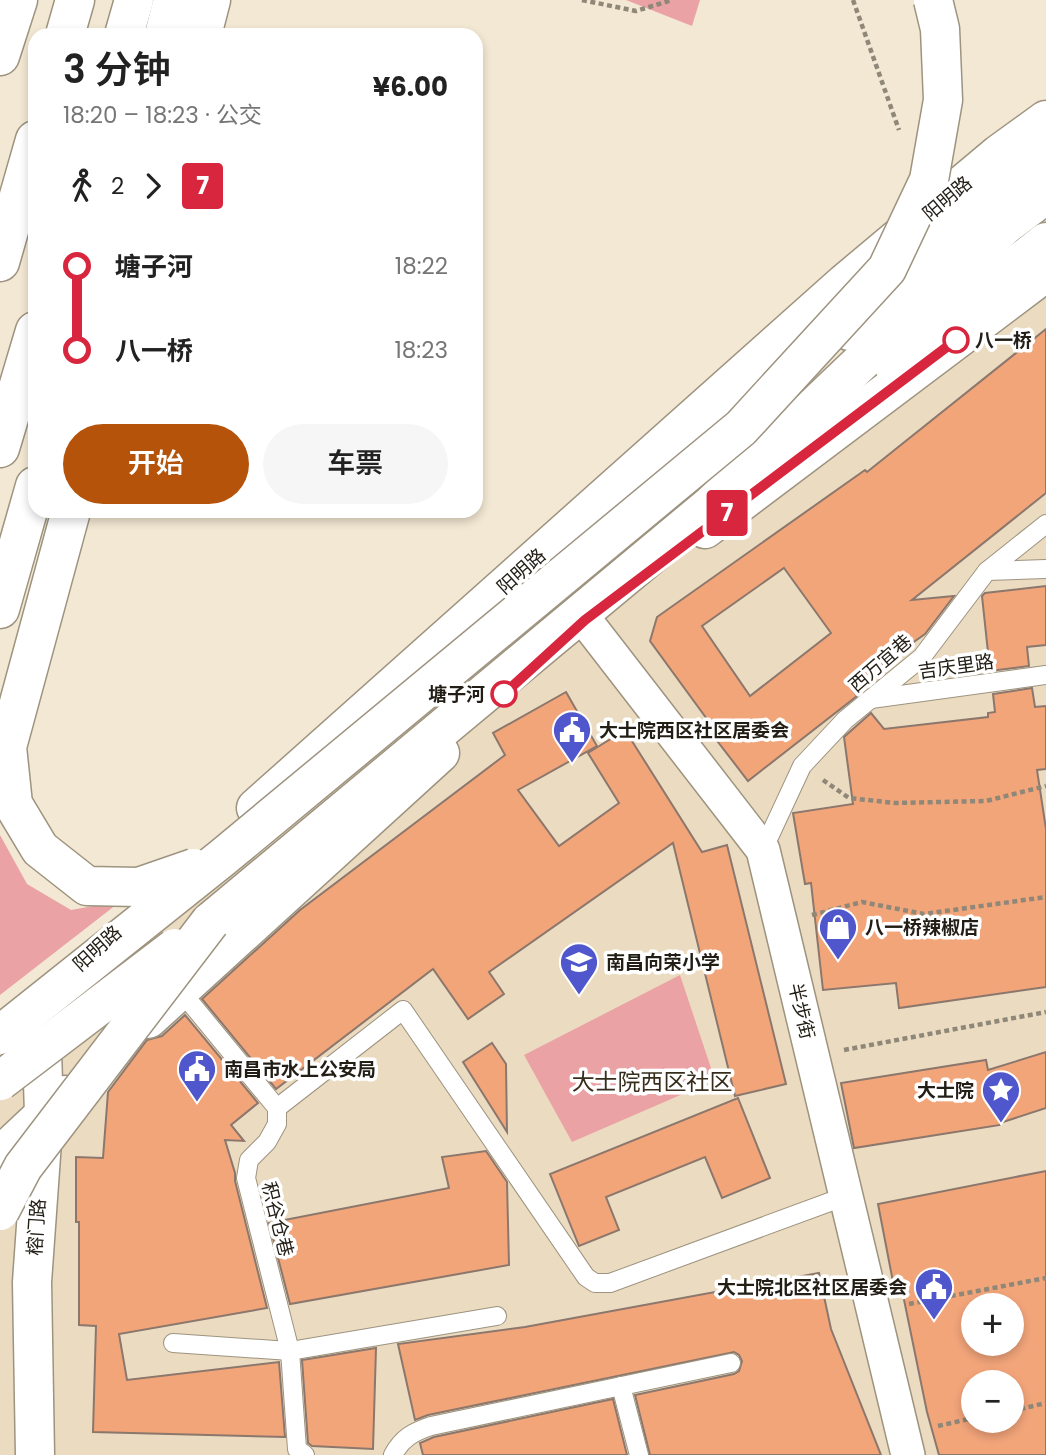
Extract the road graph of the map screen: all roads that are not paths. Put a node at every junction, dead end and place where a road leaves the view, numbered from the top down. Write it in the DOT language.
graph roads {
  1 [pos="18,0"];
  2 [pos="75,0"];
  3 [pos="134,0"];
  4 [pos="173,0"];
  5 [pos="211,0"];
  6 [pos="933,0"];
  7 [pos="67,28"];
  8 [pos="126,28"];
  9 [pos="165,28"];
  10 [pos="204,28"];
  11 [pos="0,56"];
  12 [pos="1046,120"];
  13 [pos="1046,160"];
  14 [pos="28,164"];
  15 [pos="1046,194"];
  16 [pos="1046,242"];
  17 [pos="0,262"];
  18 [pos="1046,272"];
  19 [pos="28,354"];
  20 [pos="741,428"];
  21 [pos="0,448"];
  22 [pos="711,505"];
  23 [pos="28,511"];
  24 [pos="69,518"];
  25 [pos="1046,524"];
  26 [pos="1046,569"];
  27 [pos="988,571"];
  28 [pos="0,609"];
  29 [pos="585,620"];
  30 [pos="1046,675"];
  31 [pos="872,699"];
  32 [pos="763,850"];
  33 [pos="222,858"];
  34 [pos="210,922"];
  35 [pos="180,990"];
  36 [pos="40,1000"];
  37 [pos="0,1028"];
  38 [pos="0,1035"];
  39 [pos="0,1081"];
  40 [pos="277,1108"];
  41 [pos="44,1114"];
  42 [pos="0,1156"];
  43 [pos="846,1196"];
  44 [pos="0,1211"];
  45 [pos="497,1316"];
  46 [pos="173,1343"];
  47 [pos="289,1351"];
  48 [pos="731,1363"];
  49 [pos="621,1386"];
  50 [pos="35,1455"];
  51 [pos="305,1455"];
  52 [pos="393,1455"];
  53 [pos="639,1455"];
  54 [pos="908,1455"];
  1 -- 11 [label="main road"];
  2 -- 7 [label="main road"];
  3 -- 8 [label="main road"];
  4 -- 9 [label="main road"];
  5 -- 10 [label="main road"];
  6 -- 20 [label="main road, bridge"];
  12 -- 36 [label="main road, 阳明路"];
  13 -- 20 [label="main road, bridge"];
  14 -- 17 [label="main road"];
  15 -- 22 [label="main road"];
  16 -- 22 [label="main road"];
  18 -- 29 [label="main road"];
  19 -- 21 [label="main road"];
  20 -- 33 [label="main road, bridge"];
  22 -- 34 [label="main road"];
  23 -- 28 [label="main road"];
  24 -- 33 [label="main road, bridge"];
  25 -- 27 [label="lane, 西万宜巷"];
  26 -- 27 [label="lane"];
  27 -- 31 [label="lane, 西万宜巷"];
  29 -- 32 [label="street, 半步街"];
  29 -- 35 [label="main road"];
  30 -- 31 [label="lane, 吉庆里路"];
  31 -- 32 [label="lane, 西万宜巷"];
  32 -- 43 [label="street, 半步街"];
  33 -- 38 [label="main road, bridge"];
  34 -- 39 [label="main road, bridge"];
  34 -- 44 [label="main road, bridge"];
  35 -- 40 [label="lane"];
  35 -- 41 [label="main road"];
  36 -- 37 [label="main road, 阳明路"];
  36 -- 41 [label="main road, 榕门路"];
  40 -- 43 [label="lane"];
  40 -- 47 [label="lane, 积谷仓巷"];
  41 -- 42 [label="main road"];
  41 -- 50 [label="main road, 榕门路"];
  43 -- 54 [label="street, 半步街"];
  45 -- 47 [label="lane"];
  46 -- 47 [label="lane"];
  47 -- 51 [label="lane, 积谷仓巷"];
  48 -- 49 [label="lane"];
  49 -- 52 [label="lane"];
  49 -- 53 [label="lane"];
}
